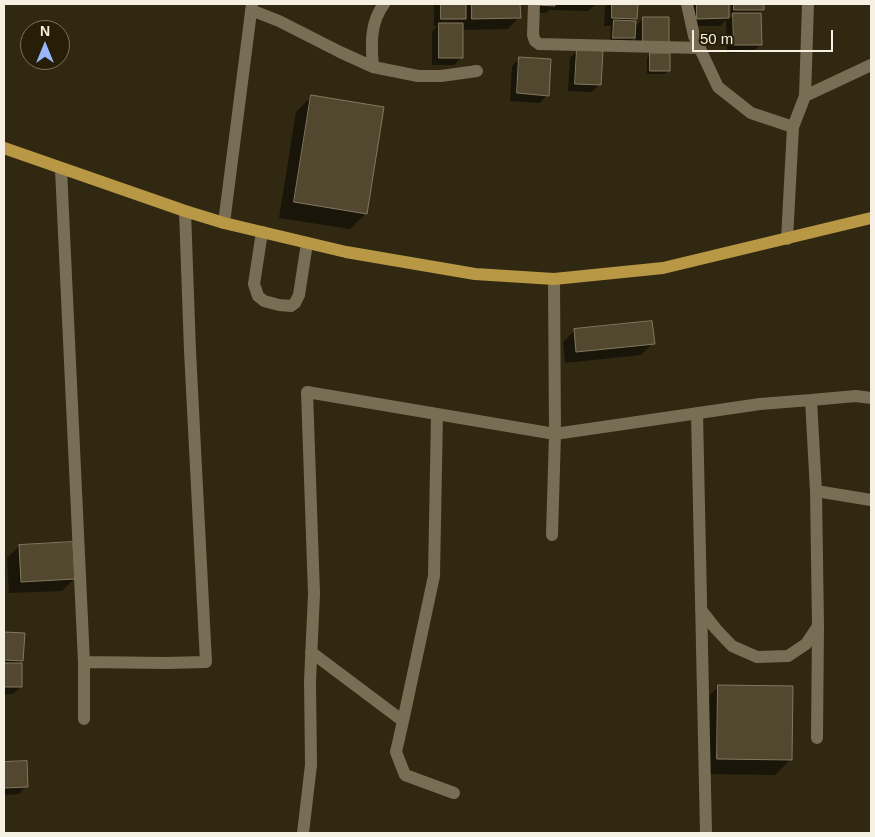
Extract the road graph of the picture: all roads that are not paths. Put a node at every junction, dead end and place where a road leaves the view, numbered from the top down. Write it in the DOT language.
graph roads {
  1 [pos="384,4"];
  2 [pos="534,4"];
  3 [pos="687,4"];
  4 [pos="808,4"];
  5 [pos="251,7"];
  6 [pos="700,48"];
  7 [pos="871,65"];
  8 [pos="373,67"];
  9 [pos="477,71"];
  10 [pos="805,96"];
  11 [pos="793,127"];
  12 [pos="4,148"];
  13 [pos="61,169"];
  14 [pos="185,212"];
  15 [pos="871,218"];
  16 [pos="224,223"];
  17 [pos="262,232"];
  18 [pos="787,239"];
  19 [pos="307,243"];
  20 [pos="554,279"];
  21 [pos="871,398"];
  22 [pos="811,400"];
  23 [pos="697,413"];
  24 [pos="437,414"];
  25 [pos="554,434"];
  26 [pos="816,491"];
  27 [pos="871,500"];
  28 [pos="552,535"];
  29 [pos="701,610"];
  30 [pos="818,626"];
  31 [pos="311,652"];
  32 [pos="84,662"];
  33 [pos="84,719"];
  34 [pos="404,721"];
  35 [pos="817,738"];
  36 [pos="454,793"];
  37 [pos="303,833"];
  38 [pos="706,833"];
  1 -- 8 [label="street"];
  2 -- 6 [label="street"];
  3 -- 6 [label="street"];
  4 -- 10 [label="street"];
  5 -- 8 [label="street"];
  5 -- 16 [label="street"];
  6 -- 11 [label="street"];
  7 -- 10 [label="street"];
  8 -- 9 [label="street"];
  10 -- 11 [label="street"];
  11 -- 18 [label="street"];
  12 -- 13 [label="main road"];
  13 -- 14 [label="main road"];
  13 -- 32 [label="street"];
  14 -- 16 [label="main road"];
  14 -- 32 [label="street"];
  15 -- 18 [label="main road"];
  16 -- 17 [label="main road"];
  17 -- 19 [label="main road"];
  17 -- 19 [label="street"];
  18 -- 20 [label="main road"];
  19 -- 20 [label="main road"];
  20 -- 25 [label="street"];
  21 -- 22 [label="street"];
  22 -- 23 [label="street"];
  22 -- 26 [label="street"];
  23 -- 25 [label="street"];
  23 -- 29 [label="street"];
  24 -- 25 [label="street"];
  24 -- 31 [label="street"];
  24 -- 34 [label="street"];
  25 -- 28 [label="street"];
  26 -- 27 [label="street"];
  26 -- 30 [label="street"];
  29 -- 30 [label="street"];
  29 -- 38 [label="street"];
  30 -- 35 [label="street"];
  31 -- 34 [label="street"];
  31 -- 37 [label="street"];
  32 -- 33 [label="street"];
  34 -- 36 [label="street"];
}
